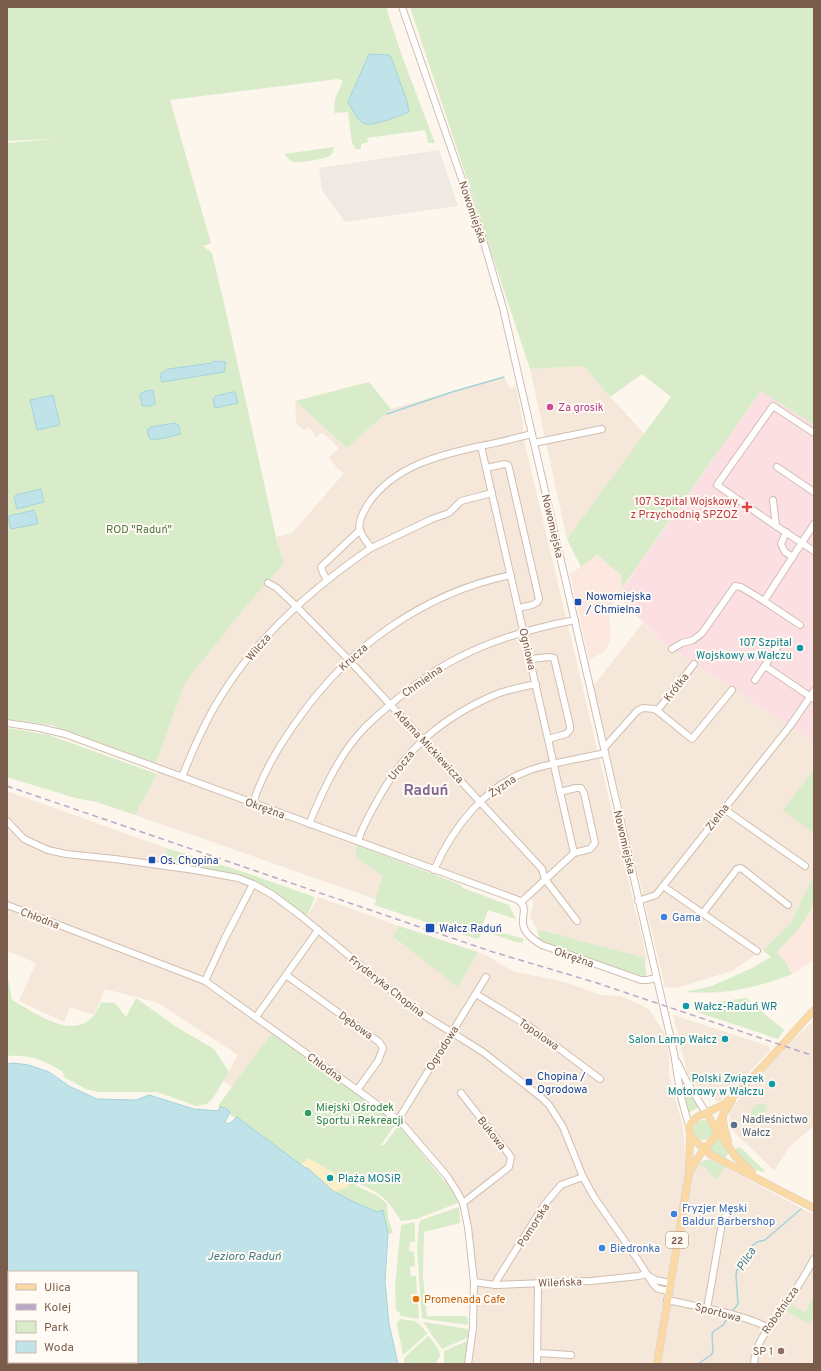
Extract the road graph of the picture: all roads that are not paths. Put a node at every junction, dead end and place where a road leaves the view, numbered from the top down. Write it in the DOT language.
graph roads {
  1 [pos="402,7"];
  2 [pos="602,429"];
  3 [pos="814,433"];
  4 [pos="532,434"];
  5 [pos="534,443"];
  6 [pos="481,446"];
  7 [pos="777,467"];
  8 [pos="486,468"];
  9 [pos="814,492"];
  10 [pos="492,493"];
  11 [pos="773,500"];
  12 [pos="814,524"];
  13 [pos="776,526"];
  14 [pos="360,530"];
  15 [pos="786,532"];
  16 [pos="802,542"];
  17 [pos="371,548"];
  18 [pos="814,551"];
  19 [pos="793,557"];
  20 [pos="511,575"];
  21 [pos="328,580"];
  22 [pos="268,583"];
  23 [pos="764,601"];
  24 [pos="296,606"];
  25 [pos="518,608"];
  26 [pos="575,620"];
  27 [pos="800,625"];
  28 [pos="524,633"];
  29 [pos="777,648"];
  30 [pos="672,649"];
  31 [pos="348,660"];
  32 [pos="531,660"];
  33 [pos="694,664"];
  34 [pos="765,666"];
  35 [pos="755,680"];
  36 [pos="536,684"];
  37 [pos="732,690"];
  38 [pos="813,695"];
  39 [pos="390,705"];
  40 [pos="657,711"];
  41 [pos="7,722"];
  42 [pos="548,739"];
  43 [pos="423,740"];
  44 [pos="604,751"];
  45 [pos="554,764"];
  46 [pos="182,777"];
  47 [pos="560,792"];
  48 [pos="480,801"];
  49 [pos="253,803"];
  50 [pos="724,808"];
  51 [pos="7,821"];
  52 [pos="309,824"];
  53 [pos="358,841"];
  54 [pos="574,853"];
  55 [pos="805,866"];
  56 [pos="434,870"];
  57 [pos="545,879"];
  58 [pos="253,884"];
  59 [pos="663,886"];
  60 [pos="638,901"];
  61 [pos="521,902"];
  62 [pos="7,905"];
  63 [pos="788,905"];
  64 [pos="703,912"];
  65 [pos="577,921"];
  66 [pos="318,930"];
  67 [pos="757,951"];
  68 [pos="286,975"];
  69 [pos="486,978"];
  70 [pos="656,978"];
  71 [pos="205,981"];
  72 [pos="476,994"];
  73 [pos="814,1010"];
  74 [pos="256,1017"];
  75 [pos="452,1032"];
  76 [pos="674,1053"];
  77 [pos="600,1078"];
  78 [pos="357,1090"];
  79 [pos="461,1093"];
  80 [pos="736,1094"];
  81 [pos="725,1111"];
  82 [pos="706,1113"];
  83 [pos="398,1120"];
  84 [pos="717,1129"];
  85 [pos="690,1130"];
  86 [pos="704,1149"];
  87 [pos="732,1151"];
  88 [pos="689,1173"];
  89 [pos="583,1177"];
  90 [pos="763,1181"];
  91 [pos="463,1203"];
  92 [pos="814,1208"];
  93 [pos="730,1209"];
  94 [pos="814,1259"];
  95 [pos="811,1270"];
  96 [pos="647,1275"];
  97 [pos="474,1282"];
  98 [pos="538,1283"];
  99 [pos="670,1283"];
  100 [pos="495,1285"];
  101 [pos="669,1291"];
  102 [pos="667,1300"];
  103 [pos="707,1309"];
  104 [pos="768,1328"];
  105 [pos="538,1353"];
  106 [pos="571,1355"];
  107 [pos="468,1364"];
  108 [pos="537,1364"];
  109 [pos="657,1364"];
  110 [pos="754,1364"];
  1 -- 4 [label="street, Nowomiejska"];
  2 -- 5 [label="street"];
  3 -- 13 [label="street"];
  4 -- 5 [label="street, Nowomiejska"];
  4 -- 6 [label="street"];
  5 -- 26 [label="street, Nowomiejska"];
  6 -- 8 [label="street, Ogniowa"];
  6 -- 14 [label="street"];
  7 -- 9 [label="street"];
  8 -- 10 [label="street, Ogniowa"];
  8 -- 25 [label="street"];
  10 -- 17 [label="street, Wilcza"];
  10 -- 20 [label="street, Ogniowa"];
  11 -- 13 [label="street"];
  12 -- 16 [label="street"];
  13 -- 15 [label="street"];
  14 -- 17 [label="street"];
  14 -- 21 [label="street"];
  15 -- 16 [label="street"];
  15 -- 19 [label="street"];
  16 -- 18 [label="street"];
  16 -- 19 [label="street"];
  17 -- 21 [label="street, Wilcza"];
  19 -- 23 [label="street"];
  20 -- 25 [label="street, Ogniowa"];
  20 -- 31 [label="street, Krucza"];
  21 -- 24 [label="street, Wilcza"];
  22 -- 24 [label="street, Adama Mickiewicza"];
  23 -- 27 [label="street"];
  23 -- 30 [label="street"];
  24 -- 31 [label="street, Adama Mickiewicza"];
  24 -- 46 [label="street, Wilcza"];
  25 -- 28 [label="street, Ogniowa"];
  26 -- 28 [label="street, Chmielna"];
  26 -- 44 [label="street, Nowomiejska"];
  28 -- 32 [label="street, Ogniowa"];
  28 -- 39 [label="street, Chmielna"];
  29 -- 34 [label="street"];
  31 -- 39 [label="street, Adama Mickiewicza"];
  31 -- 49 [label="street, Krucza"];
  32 -- 36 [label="street, Ogniowa"];
  32 -- 42 [label="street"];
  33 -- 40 [label="street, Krótka"];
  34 -- 35 [label="street"];
  34 -- 38 [label="street"];
  36 -- 42 [label="street, Ogniowa"];
  36 -- 43 [label="street, Urocza"];
  37 -- 40 [label="street"];
  38 -- 50 [label="street, Zielna"];
  39 -- 43 [label="street, Adama Mickiewicza"];
  39 -- 52 [label="street, Chmielna"];
  40 -- 44 [label="street"];
  41 -- 46 [label="street, Okrężna"];
  42 -- 45 [label="street, Ogniowa"];
  43 -- 48 [label="street, Adama Mickiewicza"];
  43 -- 53 [label="street, Urocza"];
  44 -- 45 [label="street, Żyzna"];
  44 -- 60 [label="street, Nowomiejska"];
  45 -- 47 [label="street, Ogniowa"];
  45 -- 48 [label="street, Żyzna"];
  46 -- 49 [label="street, Okrężna"];
  47 -- 54 [label="street, Ogniowa"];
  47 -- 54 [label="street"];
  48 -- 56 [label="street, Żyzna"];
  48 -- 57 [label="street, Adama Mickiewicza"];
  49 -- 52 [label="street, Okrężna"];
  50 -- 55 [label="street"];
  50 -- 59 [label="street, Zielna"];
  51 -- 58 [label="street, Fryderyka Chopina"];
  52 -- 53 [label="street, Okrężna"];
  53 -- 56 [label="street, Okrężna"];
  54 -- 57 [label="street"];
  56 -- 61 [label="street, Okrężna"];
  57 -- 61 [label="street"];
  57 -- 65 [label="street, Adama Mickiewicza"];
  58 -- 66 [label="street, Fryderyka Chopina"];
  58 -- 71 [label="street"];
  59 -- 60 [label="street, Zielna"];
  59 -- 64 [label="street"];
  60 -- 70 [label="street, Nowomiejska"];
  61 -- 70 [label="street, Okrężna"];
  62 -- 71 [label="street, Chłodna"];
  63 -- 64 [label="street"];
  64 -- 67 [label="street"];
  66 -- 68 [label="street"];
  66 -- 75 [label="street, Fryderyka Chopina"];
  68 -- 74 [label="street"];
  68 -- 78 [label="street, Dębowa"];
  69 -- 72 [label="street, Ogrodowa"];
  70 -- 76 [label="street, Nowomiejska"];
  71 -- 74 [label="street, Chłodna"];
  72 -- 75 [label="street, Ogrodowa"];
  72 -- 77 [label="street, Topolowa"];
  73 -- 80 [label="main road"];
  74 -- 78 [label="street, Chłodna"];
  75 -- 83 [label="street, Ogrodowa"];
  75 -- 89 [label="street, Fryderyka Chopina"];
  76 -- 82 [label="street, Nowomiejska"];
  76 -- 85 [label="street, Nowomiejska"];
  78 -- 83 [label="street, Chłodna"];
  79 -- 91 [label="street, Bukowa"];
  80 -- 81 [label="main road"];
  80 -- 82 [label="main road"];
  81 -- 84 [label="main road"];
  81 -- 87 [label="main road"];
  82 -- 84 [label="main road"];
  82 -- 85 [label="main road"];
  83 -- 91 [label="street, Chłodna"];
  84 -- 86 [label="main road"];
  84 -- 87 [label="main road"];
  85 -- 86 [label="main road"];
  85 -- 88 [label="main road, 22"];
  86 -- 88 [label="main road"];
  86 -- 90 [label="main road"];
  87 -- 90 [label="main road"];
  88 -- 99 [label="main road, 22"];
  89 -- 96 [label="street, Fryderyka Chopina"];
  89 -- 100 [label="street, Pomorska"];
  90 -- 92 [label="main road"];
  91 -- 97 [label="street, Chłodna"];
  93 -- 103 [label="street"];
  94 -- 95 [label="street, Robotnicza"];
  95 -- 104 [label="street, Robotnicza"];
  96 -- 98 [label="street, Wileńska"];
  96 -- 99 [label="street"];
  96 -- 101 [label="street, Fryderyka Chopina"];
  97 -- 100 [label="street, Wileńska"];
  97 -- 107 [label="street, Chłodna"];
  98 -- 100 [label="street, Wileńska"];
  98 -- 105 [label="street"];
  99 -- 101 [label="main road, 22"];
  101 -- 102 [label="main road, 22"];
  102 -- 103 [label="street, Sportowa"];
  102 -- 109 [label="main road, 22"];
  103 -- 104 [label="street, Sportowa"];
  104 -- 110 [label="street, Robotnicza"];
  105 -- 106 [label="street"];
  105 -- 108 [label="street"];
}
